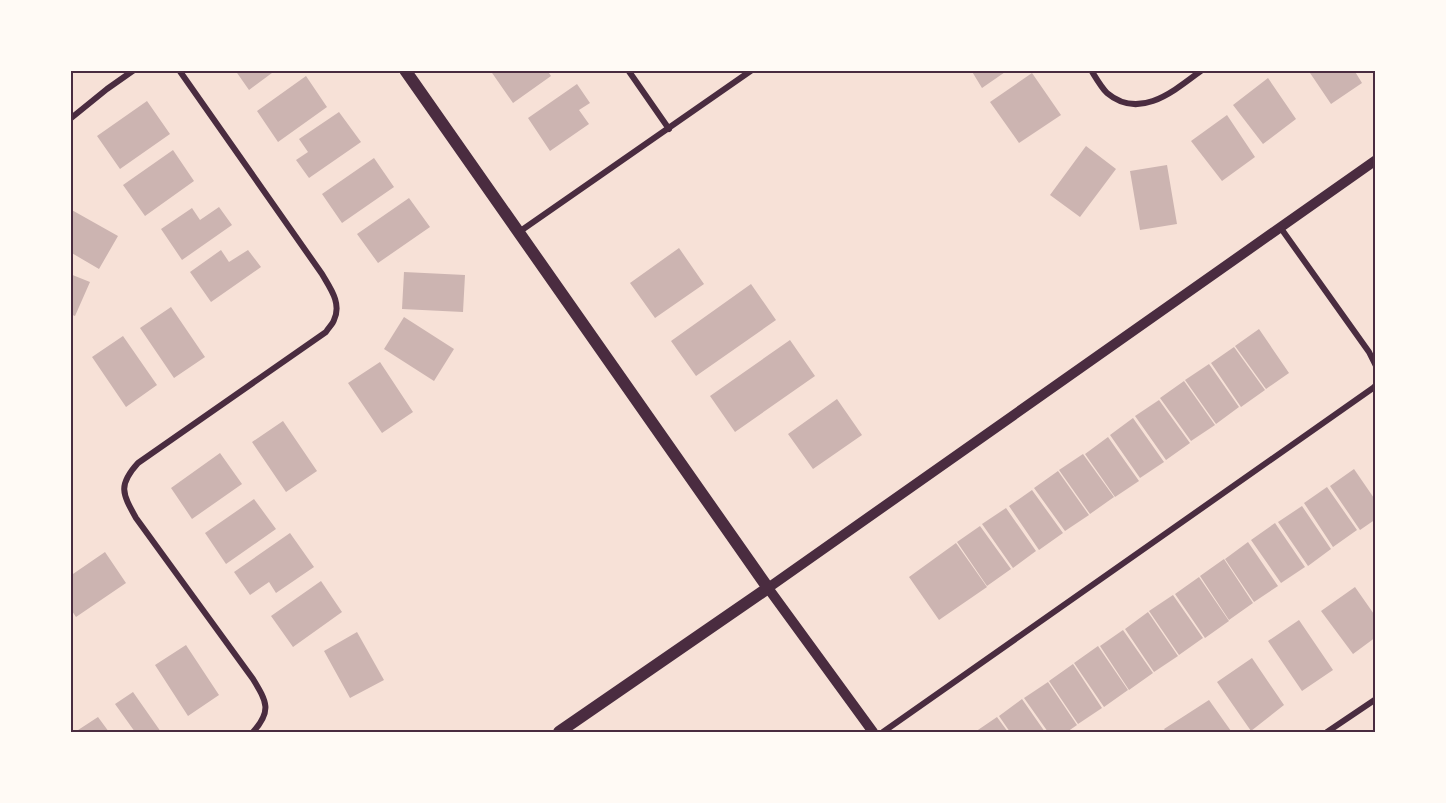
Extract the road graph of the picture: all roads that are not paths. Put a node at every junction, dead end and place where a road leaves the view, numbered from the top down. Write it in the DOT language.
graph roads {
  1 [pos="134,70"];
  2 [pos="179,70"];
  3 [pos="405,70"];
  4 [pos="628,70"];
  5 [pos="752,70"];
  6 [pos="1091,70"];
  7 [pos="1202,70"];
  8 [pos="70,119"];
  9 [pos="669,129"];
  10 [pos="1376,160"];
  11 [pos="1280,227"];
  12 [pos="518,232"];
  13 [pos="1376,366"];
  14 [pos="1376,385"];
  15 [pos="768,588"];
  16 [pos="1376,699"];
  17 [pos="253,732"];
  18 [pos="559,732"];
  19 [pos="873,732"];
  20 [pos="883,732"];
  21 [pos="1327,732"];
  1 -- 8 [label="street"];
  2 -- 17 [label="street"];
  3 -- 12 [label="main road"];
  4 -- 9 [label="street"];
  5 -- 9 [label="street"];
  6 -- 7 [label="street"];
  9 -- 12 [label="street"];
  10 -- 11 [label="street"];
  11 -- 13 [label="street"];
  11 -- 15 [label="street"];
  12 -- 15 [label="main road"];
  14 -- 20 [label="street"];
  15 -- 18 [label="main road"];
  15 -- 19 [label="street"];
  16 -- 21 [label="street"];
}
